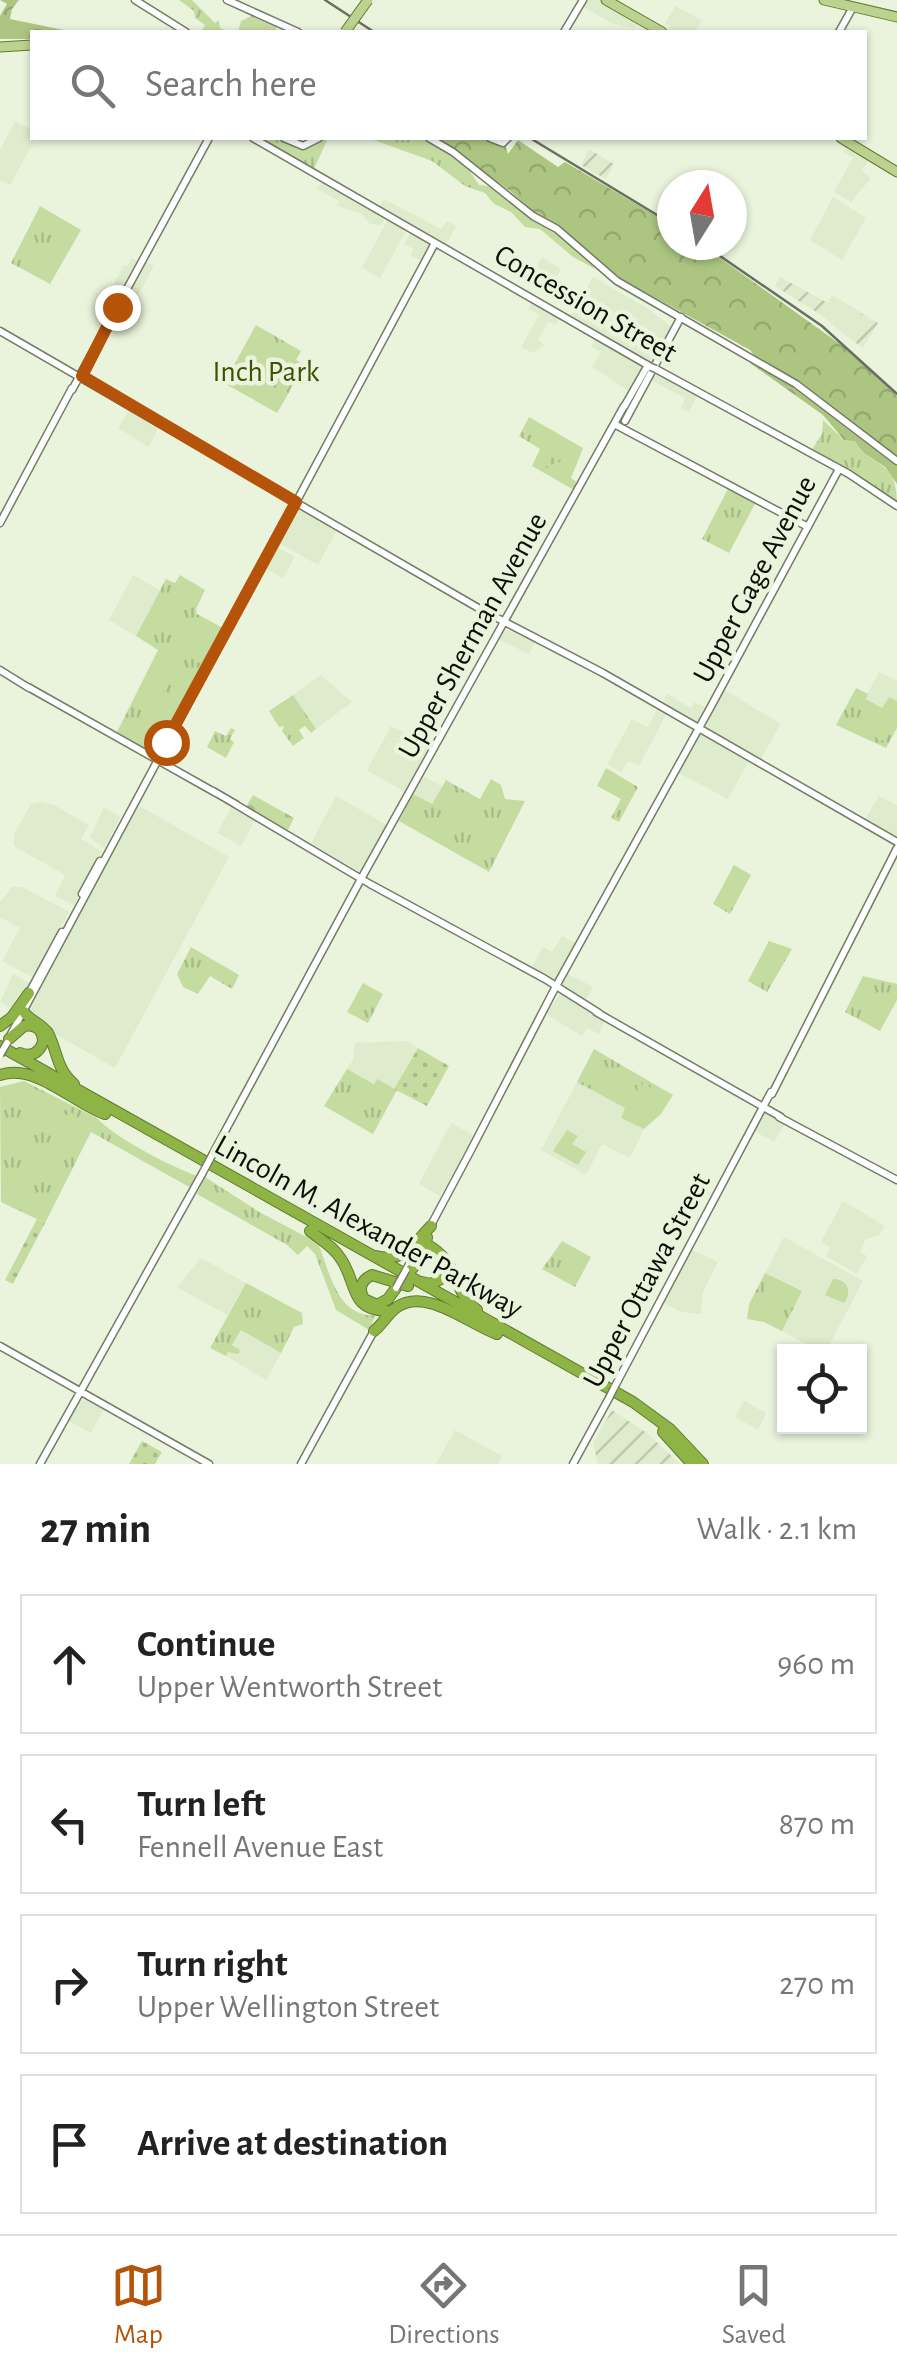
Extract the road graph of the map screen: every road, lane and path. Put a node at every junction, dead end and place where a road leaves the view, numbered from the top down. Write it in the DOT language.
graph roads {
  1 [pos="136,0"];
  2 [pos="227,0"];
  3 [pos="369,0"];
  4 [pos="583,0"];
  5 [pos="606,0"];
  6 [pos="824,0"];
  7 [pos="854,6"];
  8 [pos="897,17"];
  9 [pos="183,30"];
  10 [pos="294,30"];
  11 [pos="348,30"];
  12 [pos="565,30"];
  13 [pos="658,30"];
  14 [pos="841,30"];
  15 [pos="0,44"];
  16 [pos="30,44"];
  17 [pos="30,44"];
  18 [pos="208,140"];
  19 [pos="256,140"];
  20 [pos="288,140"];
  21 [pos="315,140"];
  22 [pos="433,140"];
  23 [pos="843,140"];
  24 [pos="897,172"];
  25 [pos="436,243"];
  26 [pos="669,312"];
  27 [pos="681,318"];
  28 [pos="690,323"];
  29 [pos="702,328"];
  30 [pos="675,329"];
  31 [pos="0,331"];
  32 [pos="652,367"];
  33 [pos="80,376"];
  34 [pos="616,424"];
  35 [pos="897,461"];
  36 [pos="839,469"];
  37 [pos="296,500"];
  38 [pos="897,506"];
  39 [pos="0,523"];
  40 [pos="808,527"];
  41 [pos="503,623"];
  42 [pos="0,670"];
  43 [pos="699,728"];
  44 [pos="156,760"];
  45 [pos="897,845"];
  46 [pos="895,858"];
  47 [pos="363,878"];
  48 [pos="81,904"];
  49 [pos="85,915"];
  50 [pos="61,933"];
  51 [pos="58,949"];
  52 [pos="46,967"];
  53 [pos="557,988"];
  54 [pos="32,993"];
  55 [pos="20,1016"];
  56 [pos="0,1026"];
  57 [pos="3,1049"];
  58 [pos="0,1075"];
  59 [pos="94,1100"];
  60 [pos="762,1109"];
  61 [pos="105,1114"];
  62 [pos="897,1180"];
  63 [pos="310,1227"];
  64 [pos="425,1238"];
  65 [pos="390,1268"];
  66 [pos="407,1270"];
  67 [pos="401,1288"];
  68 [pos="379,1318"];
  69 [pos="497,1330"];
  70 [pos="0,1346"];
  71 [pos="81,1392"];
  72 [pos="40,1464"];
  73 [pos="209,1464"];
  74 [pos="301,1464"];
  75 [pos="573,1464"];
  76 [pos="692,1464"];
  77 [pos="702,1464"];
  1 -- 9 [label="main road"];
  2 -- 10 [label="main road"];
  3 -- 11 [label="main road, bridge"];
  4 -- 12 [label="main road"];
  5 -- 13 [label="main road"];
  6 -- 7 [label="main road"];
  7 -- 8 [label="main road"];
  7 -- 14 [label="main road"];
  15 -- 16 [label="main road"];
  15 -- 17 [label="main road"];
  18 -- 33 [label="main road"];
  19 -- 25 [label="main road, Concession Street"];
  20 -- 21 [label="main road"];
  22 -- 26 [label="main road"];
  23 -- 24 [label="main road"];
  25 -- 32 [label="main road, Concession Street"];
  25 -- 37 [label="main road"];
  26 -- 27 [label="main road"];
  26 -- 30 [label="main road"];
  27 -- 28 [label="main road"];
  27 -- 29 [label="main road"];
  27 -- 30 [label="main road"];
  28 -- 29 [label="main road"];
  28 -- 30 [label="main road"];
  29 -- 35 [label="main road"];
  30 -- 34 [label="main road"];
  31 -- 33 [label="main road"];
  32 -- 34 [label="main road, Upper Sherman Avenue"];
  32 -- 36 [label="main road, Concession Street"];
  33 -- 37 [label="main road"];
  33 -- 39 [label="main road"];
  34 -- 40 [label="main road"];
  34 -- 41 [label="main road, Upper Sherman Avenue"];
  36 -- 38 [label="main road, Concession Street"];
  36 -- 40 [label="main road, Upper Gage Avenue"];
  37 -- 41 [label="main road"];
  37 -- 44 [label="main road"];
  40 -- 43 [label="main road, Upper Gage Avenue"];
  41 -- 43 [label="main road"];
  41 -- 47 [label="main road, Upper Sherman Avenue"];
  42 -- 44 [label="main road"];
  43 -- 45 [label="main road"];
  43 -- 53 [label="main road, Upper Gage Avenue"];
  44 -- 47 [label="main road"];
  44 -- 48 [label="main road"];
  44 -- 50 [label="main road"];
  45 -- 46 [label="main road, Upper Ottawa Street"];
  46 -- 60 [label="main road, Upper Ottawa Street"];
  47 -- 53 [label="main road"];
  47 -- 71 [label="main road, Upper Sherman Avenue, bridge"];
  48 -- 49 [label="main road"];
  48 -- 51 [label="main road"];
  50 -- 51 [label="main road"];
  50 -- 52 [label="main road"];
  51 -- 52 [label="main road"];
  52 -- 54 [label="main road"];
  52 -- 54 [label="main road"];
  53 -- 60 [label="main road"];
  53 -- 64 [label="main road, Upper Gage Avenue"];
  54 -- 55 [label="main road"];
  54 -- 56 [label="highway"];
  55 -- 57 [label="main road"];
  55 -- 59 [label="highway"];
  57 -- 59 [label="highway, Lincoln M. Alexander Parkway"];
  57 -- 61 [label="highway, Lincoln M. Alexander Parkway"];
  58 -- 61 [label="highway"];
  59 -- 63 [label="highway, Lincoln M. Alexander Parkway"];
  60 -- 62 [label="main road"];
  60 -- 75 [label="main road, Upper Ottawa Street, bridge"];
  61 -- 63 [label="highway, Lincoln M. Alexander Parkway"];
  63 -- 64 [label="highway"];
  63 -- 65 [label="highway, Lincoln M. Alexander Parkway"];
  63 -- 67 [label="highway, Lincoln M. Alexander Parkway"];
  63 -- 68 [label="highway"];
  64 -- 66 [label="main road, Upper Gage Avenue"];
  64 -- 69 [label="highway"];
  65 -- 66 [label="highway"];
  65 -- 69 [label="highway, Lincoln M. Alexander Parkway"];
  66 -- 67 [label="main road, Upper Gage Avenue, bridge"];
  67 -- 68 [label="main road, Upper Gage Avenue"];
  67 -- 69 [label="highway, Lincoln M. Alexander Parkway"];
  68 -- 69 [label="highway"];
  68 -- 74 [label="main road, Upper Gage Avenue"];
  69 -- 76 [label="highway, Lincoln M. Alexander Parkway"];
  69 -- 77 [label="highway, Lincoln M. Alexander Parkway"];
  70 -- 71 [label="main road"];
  71 -- 72 [label="main road, Upper Sherman Avenue"];
  71 -- 73 [label="main road"];
}
